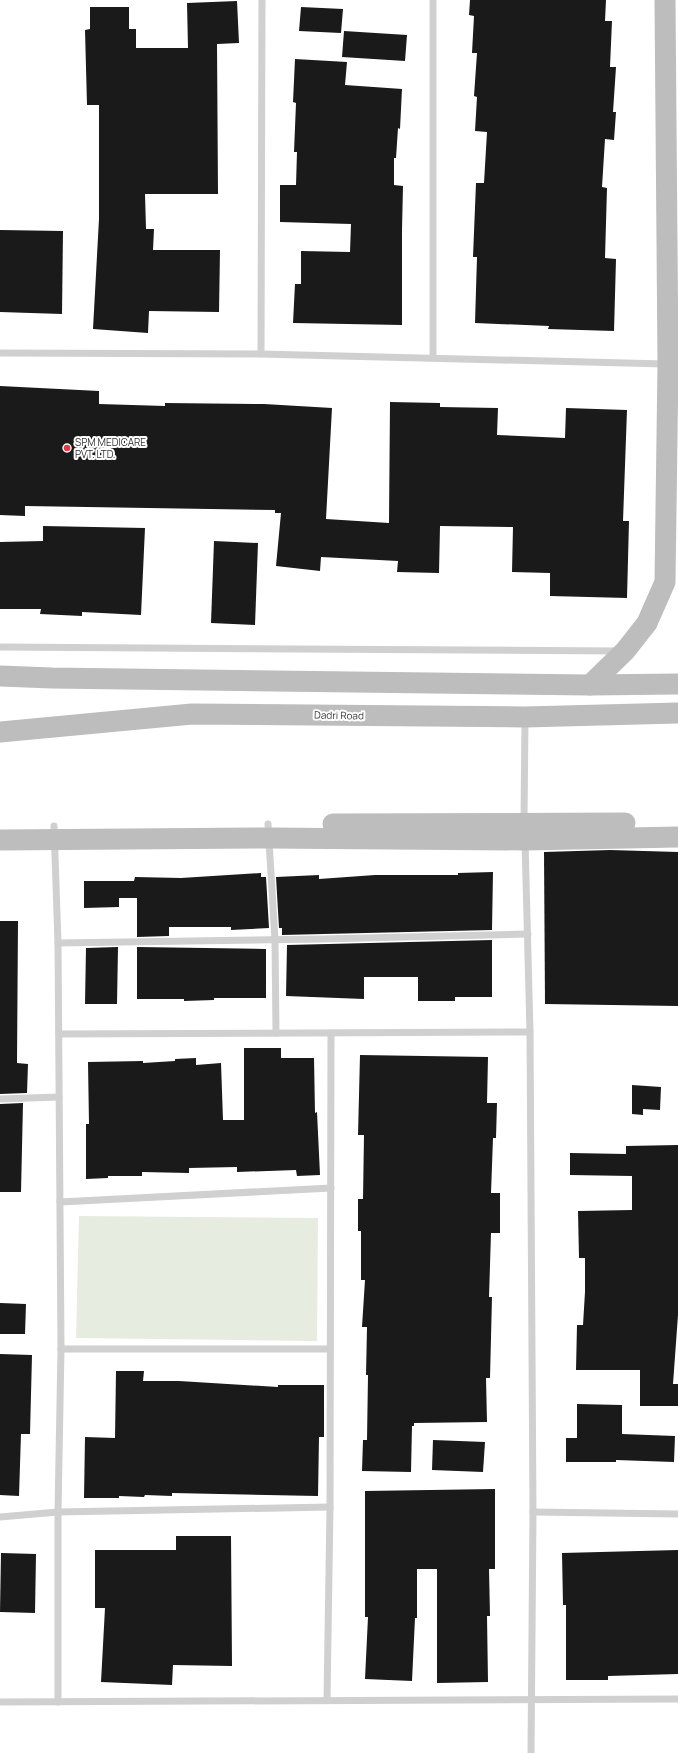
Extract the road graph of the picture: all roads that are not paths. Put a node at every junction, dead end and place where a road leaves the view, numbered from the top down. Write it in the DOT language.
graph roads {
  1 [pos="262,0"];
  2 [pos="433,0"];
  3 [pos="665,0"];
  4 [pos="0,353"];
  5 [pos="261,354"];
  6 [pos="433,358"];
  7 [pos="668,364"];
  8 [pos="0,647"];
  9 [pos="625,651"];
  10 [pos="0,676"];
  11 [pos="52,678"];
  12 [pos="0,681"];
  13 [pos="678,684"];
  14 [pos="590,685"];
  15 [pos="678,713"];
  16 [pos="525,717"];
  17 [pos="3,731"];
  18 [pos="678,823"];
  19 [pos="0,826"];
  20 [pos="269,831"];
  21 [pos="525,832"];
  22 [pos="55,833"];
  23 [pos="678,836"];
  24 [pos="0,840"];
  25 [pos="528,934"];
  26 [pos="275,940"];
  27 [pos="58,943"];
  28 [pos="530,1032"];
  29 [pos="331,1033"];
  30 [pos="58,1034"];
  31 [pos="276,1034"];
  32 [pos="59,1097"];
  33 [pos="0,1099"];
  34 [pos="331,1188"];
  35 [pos="60,1202"];
  36 [pos="61,1349"];
  37 [pos="330,1349"];
  38 [pos="330,1507"];
  39 [pos="58,1512"];
  40 [pos="533,1512"];
  41 [pos="678,1514"];
  42 [pos="0,1517"];
  43 [pos="532,1699"];
  44 [pos="678,1699"];
  45 [pos="327,1700"];
  46 [pos="0,1702"];
  47 [pos="58,1702"];
  48 [pos="531,1753"];
  1 -- 5 [label="lane"];
  2 -- 6 [label="lane"];
  3 -- 7 [label="street"];
  4 -- 5 [label="lane"];
  5 -- 6 [label="lane"];
  6 -- 7 [label="lane"];
  7 -- 9 [label="street"];
  8 -- 9 [label="lane"];
  9 -- 14 [label="street"];
  10 -- 11 [label="street"];
  11 -- 12 [label="street"];
  11 -- 14 [label="street"];
  13 -- 14 [label="street"];
  15 -- 16 [label="street, Dadri Road"];
  16 -- 17 [label="street, Dadri Road"];
  16 -- 21 [label="lane"];
  18 -- 21 [label="street"];
  19 -- 22 [label="street"];
  20 -- 21 [label="street"];
  20 -- 22 [label="street"];
  20 -- 26 [label="lane"];
  21 -- 23 [label="street"];
  21 -- 25 [label="lane"];
  22 -- 24 [label="street"];
  22 -- 27 [label="lane"];
  25 -- 26 [label="lane"];
  25 -- 28 [label="lane"];
  26 -- 27 [label="lane"];
  26 -- 31 [label="lane"];
  27 -- 30 [label="lane"];
  28 -- 29 [label="lane"];
  28 -- 40 [label="lane"];
  29 -- 31 [label="lane"];
  29 -- 34 [label="lane"];
  30 -- 31 [label="lane"];
  30 -- 32 [label="lane"];
  32 -- 33 [label="lane"];
  32 -- 35 [label="lane"];
  34 -- 35 [label="lane"];
  34 -- 37 [label="lane"];
  35 -- 36 [label="lane"];
  36 -- 37 [label="lane"];
  36 -- 39 [label="lane"];
  37 -- 38 [label="lane"];
  38 -- 39 [label="lane"];
  38 -- 45 [label="lane"];
  39 -- 42 [label="lane"];
  39 -- 47 [label="lane"];
  40 -- 41 [label="lane"];
  40 -- 43 [label="lane"];
  43 -- 44 [label="lane"];
  43 -- 45 [label="lane"];
  43 -- 48 [label="lane"];
  45 -- 47 [label="lane"];
  46 -- 47 [label="lane"];
}
